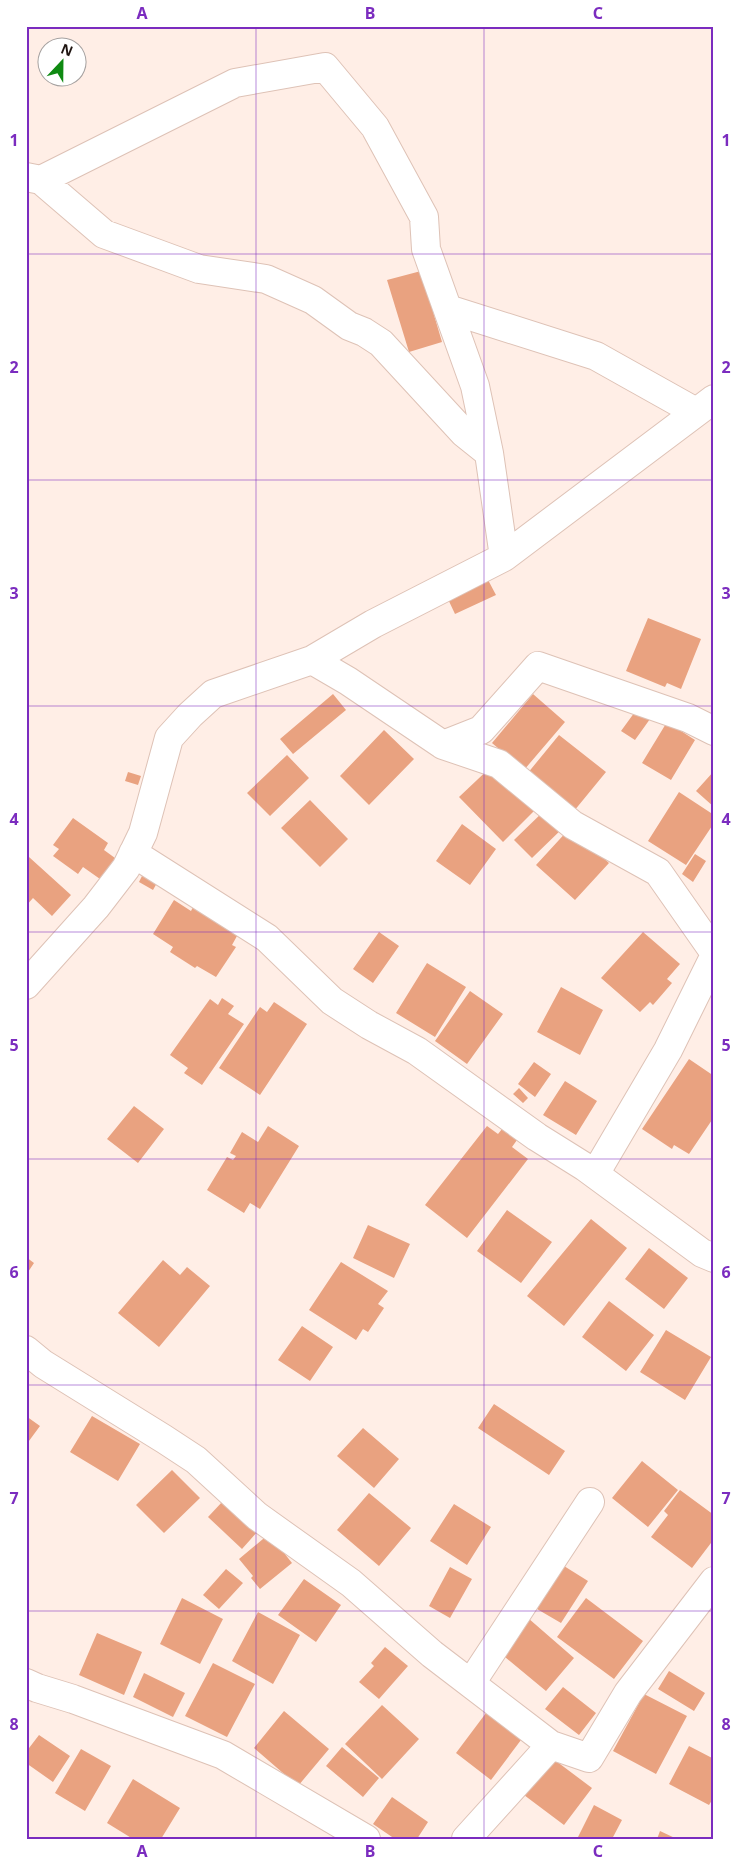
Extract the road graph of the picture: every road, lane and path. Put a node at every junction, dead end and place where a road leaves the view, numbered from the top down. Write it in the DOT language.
graph roads {
  1 [pos="34,179"];
  2 [pos="448,309"];
  3 [pos="705,406"];
  4 [pos="489,454"];
  5 [pos="504,557"];
  6 [pos="312,660"];
  7 [pos="714,732"];
  8 [pos="443,745"];
  9 [pos="133,853"];
  10 [pos="714,952"];
  11 [pos="714,957"];
  12 [pos="26,985"];
  13 [pos="595,1174"];
  14 [pos="714,1258"];
  15 [pos="32,1358"];
  16 [pos="590,1502"];
  17 [pos="714,1582"];
  18 [pos="471,1683"];
  19 [pos="30,1692"];
  20 [pos="551,1745"];
  21 [pos="366,1839"];
  22 [pos="466,1839"];
  1 -- 2 [label="street"];
  1 -- 4 [label="street"];
  2 -- 3 [label="street"];
  2 -- 4 [label="street"];
  3 -- 5 [label="street"];
  4 -- 5 [label="street"];
  5 -- 6 [label="street"];
  6 -- 8 [label="street"];
  6 -- 9 [label="street"];
  7 -- 8 [label="street"];
  8 -- 10 [label="street"];
  9 -- 12 [label="street"];
  9 -- 13 [label="street"];
  11 -- 13 [label="street"];
  13 -- 14 [label="street"];
  15 -- 18 [label="street"];
  16 -- 18 [label="street"];
  17 -- 20 [label="street"];
  18 -- 20 [label="street"];
  19 -- 21 [label="street"];
  20 -- 22 [label="street"];
}
